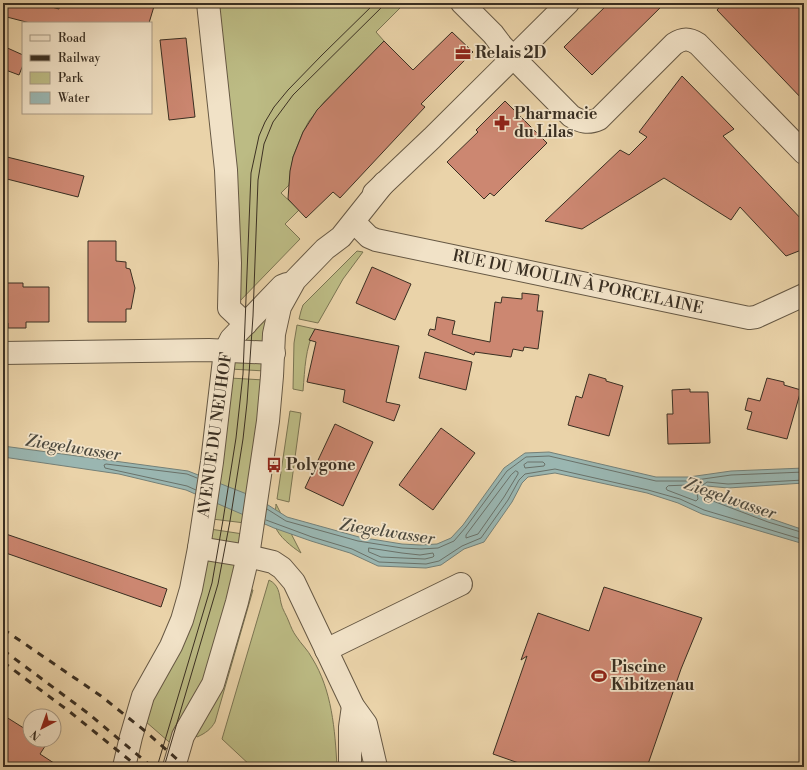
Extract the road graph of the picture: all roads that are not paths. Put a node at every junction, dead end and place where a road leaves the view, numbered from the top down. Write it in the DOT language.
graph roads {
  1 [pos="208,3"];
  2 [pos="462,3"];
  3 [pos="568,3"];
  4 [pos="513,57"];
  5 [pos="804,153"];
  6 [pos="384,183"];
  7 [pos="354,222"];
  8 [pos="325,249"];
  9 [pos="295,280"];
  10 [pos="804,295"];
  11 [pos="246,324"];
  12 [pos="225,351"];
  13 [pos="3,353"];
  14 [pos="274,353"];
  15 [pos="199,548"];
  16 [pos="248,556"];
  17 [pos="461,584"];
  18 [pos="326,650"];
  19 [pos="353,706"];
  20 [pos="124,767"];
  21 [pos="174,767"];
  22 [pos="350,767"];
  23 [pos="376,767"];
  1 -- 11 [label="street"];
  2 -- 4 [label="street"];
  3 -- 4 [label="street, AVENUE DU NEUHOF"];
  4 -- 5 [label="street"];
  4 -- 6 [label="street, AVENUE DU NEUHOF"];
  6 -- 7 [label="street, AVENUE DU NEUHOF"];
  6 -- 8 [label="street, AVENUE DU NEUHOF"];
  7 -- 8 [label="street, AVENUE DU NEUHOF"];
  7 -- 10 [label="street, RUE DU MOULIN À PORCELAINE"];
  8 -- 9 [label="street, AVENUE DU NEUHOF"];
  9 -- 11 [label="street, AVENUE DU NEUHOF"];
  9 -- 14 [label="street, AVENUE DU NEUHOF"];
  11 -- 12 [label="street, AVENUE DU NEUHOF"];
  12 -- 13 [label="street"];
  12 -- 14 [label="street"];
  12 -- 15 [label="street, AVENUE DU NEUHOF"];
  14 -- 16 [label="street, AVENUE DU NEUHOF"];
  15 -- 16 [label="street"];
  15 -- 20 [label="street, AVENUE DU NEUHOF"];
  16 -- 18 [label="street"];
  16 -- 21 [label="street, AVENUE DU NEUHOF"];
  17 -- 18 [label="street"];
  18 -- 19 [label="street"];
  19 -- 22 [label="street"];
  19 -- 23 [label="street"];
}
